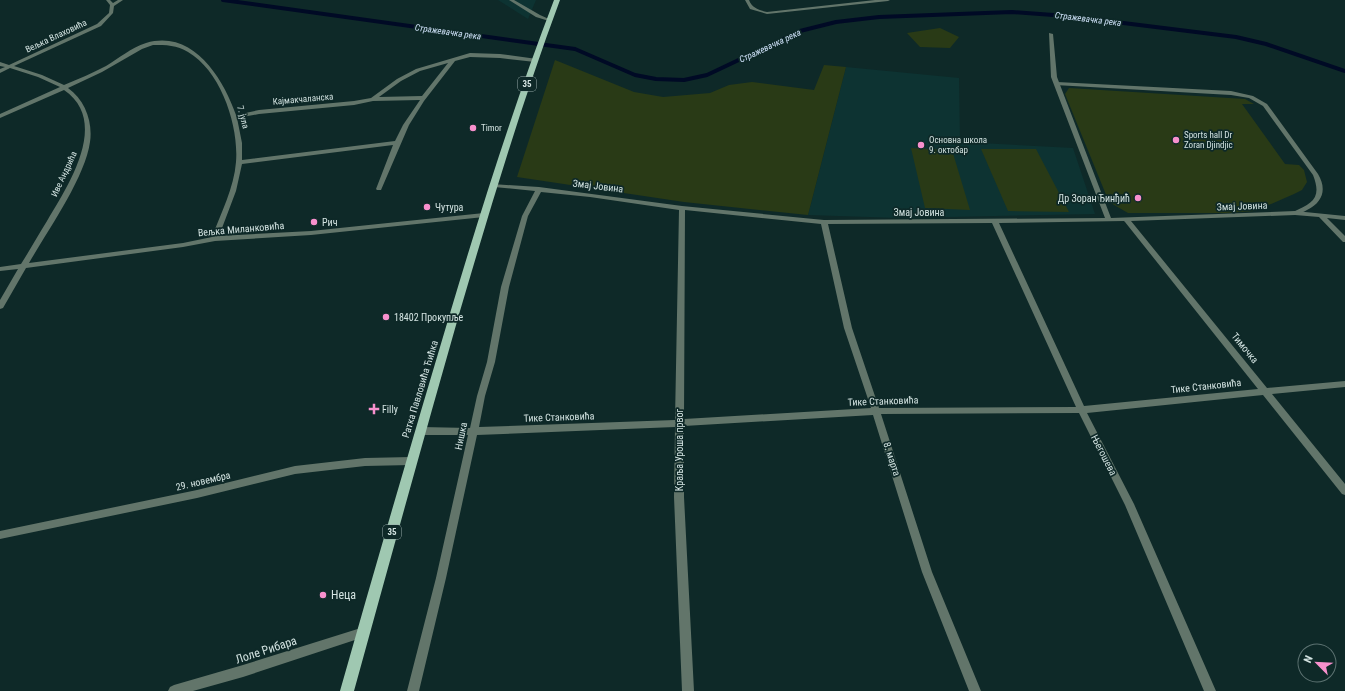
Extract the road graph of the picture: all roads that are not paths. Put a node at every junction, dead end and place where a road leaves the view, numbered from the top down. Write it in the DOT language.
graph roads {
  1 [pos="108,0"];
  2 [pos="121,0"];
  3 [pos="511,0"];
  4 [pos="521,0"];
  5 [pos="557,0"];
  6 [pos="747,0"];
  7 [pos="888,0"];
  8 [pos="112,7"];
  9 [pos="522,8"];
  10 [pos="549,20"];
  11 [pos="1051,34"];
  12 [pos="453,60"];
  13 [pos="535,60"];
  14 [pos="0,64"];
  15 [pos="9,66"];
  16 [pos="0,70"];
  17 [pos="1057,84"];
  18 [pos="64,88"];
  19 [pos="423,98"];
  20 [pos="373,99"];
  21 [pos="0,116"];
  22 [pos="234,117"];
  23 [pos="397,143"];
  24 [pos="239,162"];
  25 [pos="494,185"];
  26 [pos="379,189"];
  27 [pos="539,189"];
  28 [pos="682,208"];
  29 [pos="1295,213"];
  30 [pos="484,216"];
  31 [pos="1321,216"];
  32 [pos="1345,218"];
  33 [pos="1109,220"];
  34 [pos="1127,220"];
  35 [pos="994,221"];
  36 [pos="824,222"];
  37 [pos="216,239"];
  38 [pos="1345,240"];
  39 [pos="25,265"];
  40 [pos="0,269"];
  41 [pos="0,306"];
  42 [pos="1345,384"];
  43 [pos="1265,391"];
  44 [pos="1082,410"];
  45 [pos="876,411"];
  46 [pos="678,423"];
  47 [pos="421,431"];
  48 [pos="474,431"];
  49 [pos="411,461"];
  50 [pos="1345,491"];
  51 [pos="0,535"];
  52 [pos="364,632"];
  53 [pos="174,691"];
  54 [pos="347,691"];
  55 [pos="413,691"];
  56 [pos="688,691"];
  57 [pos="975,691"];
  58 [pos="1210,691"];
  1 -- 8 [label="street"];
  2 -- 8 [label="street"];
  3 -- 9 [label="street"];
  4 -- 9 [label="street"];
  5 -- 10 [label="main road, 35"];
  6 -- 7 [label="street"];
  8 -- 15 [label="street, Вељка Влаховића"];
  9 -- 10 [label="street"];
  10 -- 13 [label="main road, Ратка Павловића Ћићка / 35"];
  11 -- 17 [label="street"];
  12 -- 13 [label="street, Кајмакчаланска"];
  12 -- 19 [label="street"];
  12 -- 20 [label="street, Кајмакчаланска"];
  13 -- 25 [label="main road, Ратка Павловића Ћићка / 35"];
  14 -- 15 [label="street, Иве Андрића"];
  15 -- 16 [label="street, Вељка Влаховића"];
  15 -- 18 [label="street, Иве Андрића"];
  17 -- 29 [label="street"];
  17 -- 33 [label="street"];
  18 -- 21 [label="street"];
  18 -- 22 [label="street, 7. јула"];
  18 -- 39 [label="street, Иве Андрића"];
  19 -- 20 [label="street, Кајмакчаланска"];
  19 -- 23 [label="street"];
  20 -- 22 [label="street, Кајмакчаланска"];
  22 -- 24 [label="street, 7. јула"];
  23 -- 24 [label="street"];
  23 -- 26 [label="street"];
  24 -- 37 [label="street, 7. јула"];
  25 -- 27 [label="street, Змај Јовина"];
  25 -- 30 [label="main road, Ратка Павловића Ћићка / 35"];
  27 -- 28 [label="street, Змај Јовина"];
  27 -- 48 [label="street, Нишка"];
  28 -- 36 [label="street, Змај Јовина"];
  28 -- 46 [label="street, Краља Уроша првог"];
  29 -- 31 [label="street, Змај Јовина"];
  29 -- 34 [label="street, Змај Јовина"];
  30 -- 37 [label="street, Вељка Миланковића"];
  30 -- 47 [label="main road, Ратка Павловића Ћићка / 35"];
  31 -- 32 [label="street, Змај Јовина"];
  31 -- 38 [label="street"];
  33 -- 34 [label="street, Змај Јовина"];
  33 -- 35 [label="street, Змај Јовина"];
  34 -- 43 [label="street, Тимочка"];
  35 -- 36 [label="street, Змај Јовина"];
  35 -- 44 [label="street, Његошева"];
  36 -- 45 [label="street, 8. марта"];
  37 -- 39 [label="street, Вељка Миланковића"];
  39 -- 40 [label="street, Вељка Миланковића"];
  39 -- 41 [label="street, Иве Андрића"];
  42 -- 43 [label="street, Тике Станковића"];
  43 -- 44 [label="street, Тике Станковића"];
  43 -- 50 [label="street, Тимочка"];
  44 -- 45 [label="street, Тике Станковића"];
  44 -- 58 [label="street, Његошева"];
  45 -- 46 [label="street, Тике Станковића"];
  45 -- 57 [label="street, 8. марта"];
  46 -- 48 [label="street, Тике Станковића"];
  46 -- 56 [label="street, Краља Уроша првог"];
  47 -- 48 [label="street, Тике Станковића"];
  47 -- 49 [label="main road, Ратка Павловића Ћићка / 35"];
  48 -- 55 [label="street, Нишка"];
  49 -- 51 [label="street, 29. новембра"];
  49 -- 52 [label="main road, Ратка Павловића Ћићка / 35"];
  52 -- 53 [label="street, Лоле Рибара"];
  52 -- 54 [label="main road, Ратка Павловића Ћићка / 35"];
}
